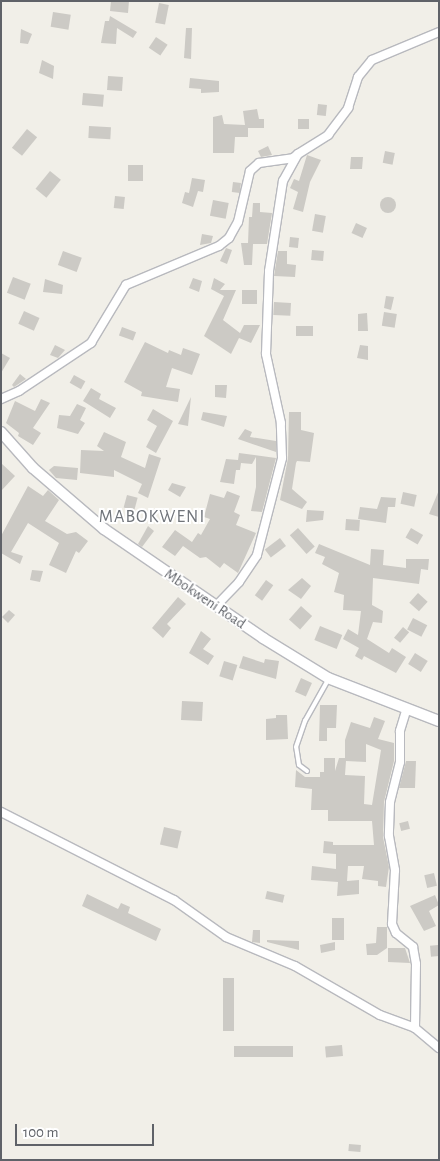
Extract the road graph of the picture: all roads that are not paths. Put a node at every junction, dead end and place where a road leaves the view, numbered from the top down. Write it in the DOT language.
graph roads {
  1 [pos="439,32"];
  2 [pos="298,154"];
  3 [pos="1,398"];
  4 [pos="1,432"];
  5 [pos="216,606"];
  6 [pos="328,678"];
  7 [pos="406,711"];
  8 [pos="439,721"];
  9 [pos="307,772"];
  10 [pos="1,812"];
  11 [pos="415,1028"];
  12 [pos="439,1048"];
  1 -- 2 [label="street"];
  2 -- 3 [label="street"];
  2 -- 5 [label="street"];
  4 -- 5 [label="street, Mbokweni Road"];
  5 -- 6 [label="street, Mbokweni Road"];
  6 -- 7 [label="street, Mbokweni Road"];
  6 -- 9 [label="lane"];
  7 -- 8 [label="street, Mbokweni Road"];
  7 -- 11 [label="street"];
  10 -- 11 [label="street"];
  11 -- 12 [label="street"];
}
